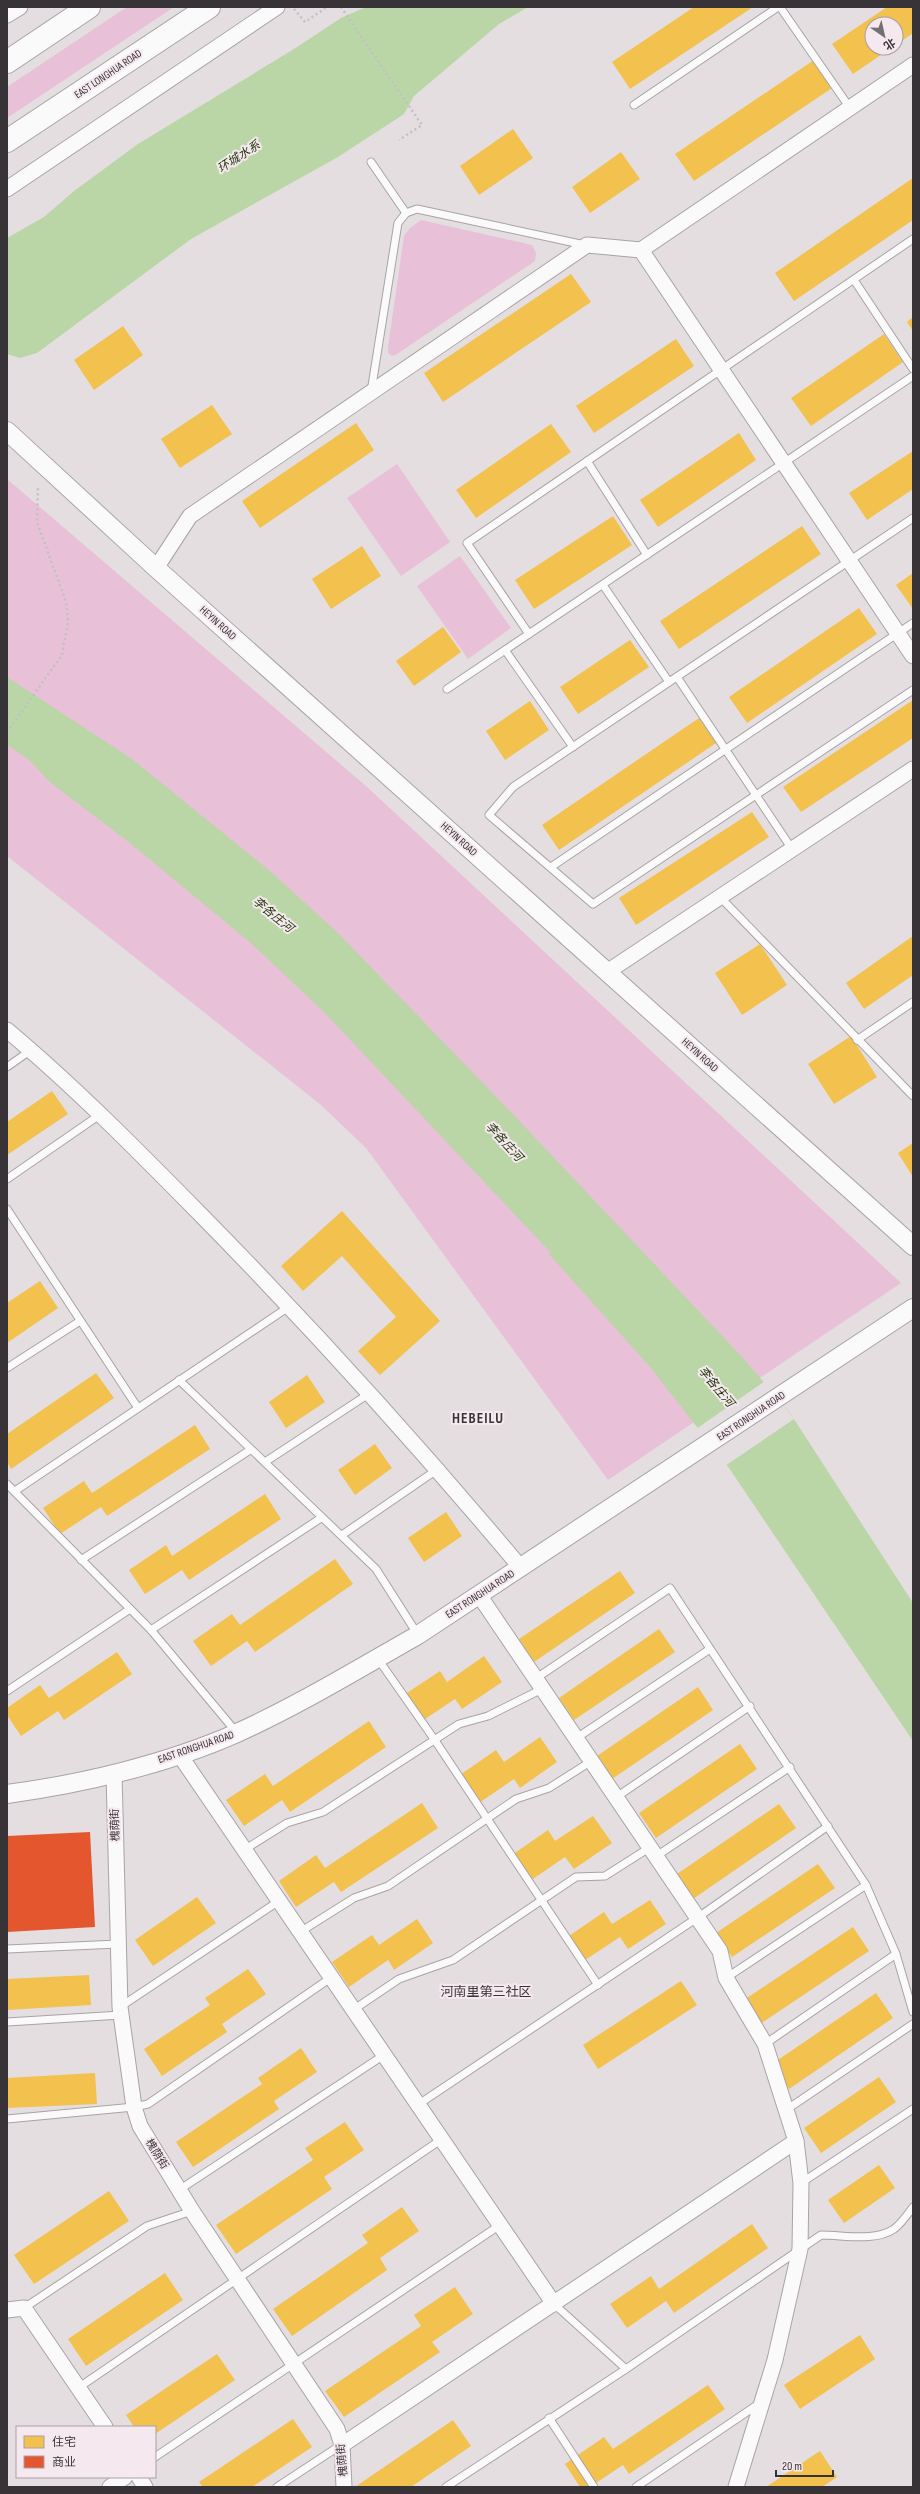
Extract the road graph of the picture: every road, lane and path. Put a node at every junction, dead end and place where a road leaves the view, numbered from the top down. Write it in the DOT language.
graph roads {
  1 [pos="20,7"];
  2 [pos="89,7"];
  3 [pos="209,7"];
  4 [pos="277,7"];
  5 [pos="293,7"];
  6 [pos="327,7"];
  7 [pos="341,7"];
  8 [pos="779,7"];
  9 [pos="7,15"];
  10 [pos="7,62"];
  11 [pos="913,65"];
  12 [pos="634,105"];
  13 [pos="850,108"];
  14 [pos="399,140"];
  15 [pos="7,141"];
  16 [pos="371,162"];
  17 [pos="7,189"];
  18 [pos="406,213"];
  19 [pos="913,240"];
  20 [pos="587,245"];
  21 [pos="641,250"];
  22 [pos="854,280"];
  23 [pos="913,368"];
  24 [pos="721,370"];
  25 [pos="913,376"];
  26 [pos="371,392"];
  27 [pos="7,431"];
  28 [pos="587,461"];
  29 [pos="783,463"];
  30 [pos="38,483"];
  31 [pos="913,518"];
  32 [pos="647,555"];
  33 [pos="849,561"];
  34 [pos="156,568"];
  35 [pos="603,585"];
  36 [pos="913,623"];
  37 [pos="898,633"];
  38 [pos="529,634"];
  39 [pos="506,650"];
  40 [pos="913,656"];
  41 [pos="677,677"];
  42 [pos="669,682"];
  43 [pos="447,689"];
  44 [pos="913,690"];
  45 [pos="7,732"];
  46 [pos="573,747"];
  47 [pos="726,749"];
  48 [pos="913,769"];
  49 [pos="756,795"];
  50 [pos="792,849"];
  51 [pos="551,867"];
  52 [pos="722,898"];
  53 [pos="607,972"];
  54 [pos="913,1002"];
  55 [pos="7,1030"];
  56 [pos="856,1040"];
  57 [pos="31,1050"];
  58 [pos="7,1066"];
  59 [pos="913,1096"];
  60 [pos="101,1114"];
  61 [pos="7,1179"];
  62 [pos="7,1209"];
  63 [pos="913,1246"];
  64 [pos="290,1306"];
  65 [pos="913,1308"];
  66 [pos="80,1321"];
  67 [pos="7,1368"];
  68 [pos="179,1380"];
  69 [pos="370,1393"];
  70 [pos="138,1408"];
  71 [pos="250,1450"];
  72 [pos="265,1462"];
  73 [pos="438,1469"];
  74 [pos="7,1484"];
  75 [pos="16,1491"];
  76 [pos="321,1518"];
  77 [pos="342,1535"];
  78 [pos="81,1560"];
  79 [pos="521,1568"];
  80 [pos="479,1595"];
  81 [pos="130,1609"];
  82 [pos="151,1630"];
  83 [pos="418,1635"];
  84 [pos="710,1649"];
  85 [pos="377,1658"];
  86 [pos="538,1684"];
  87 [pos="7,1691"];
  88 [pos="750,1706"];
  89 [pos="237,1733"];
  90 [pos="434,1739"];
  91 [pos="575,1739"];
  92 [pos="179,1754"];
  93 [pos="590,1762"];
  94 [pos="790,1767"];
  95 [pos="114,1774"];
  96 [pos="7,1794"];
  97 [pos="614,1798"];
  98 [pos="487,1819"];
  99 [pos="828,1826"];
  100 [pos="244,1850"];
  101 [pos="652,1853"];
  102 [pos="866,1885"];
  103 [pos="540,1900"];
  104 [pos="279,1901"];
  105 [pos="698,1918"];
  106 [pos="300,1932"];
  107 [pos="118,1944"];
  108 [pos="7,1949"];
  109 [pos="896,1954"];
  110 [pos="332,1978"];
  111 [pos="726,1978"];
  112 [pos="598,1985"];
  113 [pos="353,2010"];
  114 [pos="121,2011"];
  115 [pos="913,2012"];
  116 [pos="7,2022"];
  117 [pos="913,2024"];
  118 [pos="765,2044"];
  119 [pos="384,2055"];
  120 [pos="419,2104"];
  121 [pos="134,2107"];
  122 [pos="913,2109"];
  123 [pos="786,2110"];
  124 [pos="7,2118"];
  125 [pos="442,2139"];
  126 [pos="796,2141"];
  127 [pos="801,2184"];
  128 [pos="179,2190"];
  129 [pos="913,2207"];
  130 [pos="192,2211"];
  131 [pos="500,2225"];
  132 [pos="800,2248"];
  133 [pos="237,2278"];
  134 [pos="554,2304"];
  135 [pos="24,2308"];
  136 [pos="7,2310"];
  137 [pos="295,2362"];
  138 [pos="626,2368"];
  139 [pos="78,2388"];
  140 [pos="762,2402"];
  141 [pos="548,2418"];
  142 [pos="104,2426"];
  143 [pos="342,2445"];
  144 [pos="156,2456"];
  145 [pos="124,2478"];
  146 [pos="140,2478"];
  147 [pos="110,2487"];
  148 [pos="145,2487"];
  149 [pos="277,2487"];
  150 [pos="344,2487"];
  151 [pos="446,2487"];
  152 [pos="594,2487"];
  153 [pos="636,2487"];
  154 [pos="736,2487"];
  1 -- 9 [label="street"];
  2 -- 10 [label="main road"];
  3 -- 15 [label="main road, EAST LONGHUA ROAD"];
  4 -- 17 [label="street"];
  5 -- 6 [label="path"];
  7 -- 14 [label="path"];
  8 -- 12 [label="lane"];
  8 -- 13 [label="lane"];
  11 -- 13 [label="street"];
  13 -- 21 [label="street"];
  16 -- 18 [label="lane"];
  18 -- 20 [label="lane"];
  18 -- 26 [label="lane"];
  19 -- 22 [label="lane"];
  20 -- 21 [label="street"];
  20 -- 26 [label="street"];
  21 -- 24 [label="street"];
  22 -- 23 [label="lane"];
  22 -- 24 [label="lane"];
  24 -- 28 [label="lane"];
  24 -- 29 [label="street"];
  25 -- 29 [label="lane"];
  26 -- 34 [label="street"];
  27 -- 34 [label="street, HEYIN ROAD"];
  28 -- 32 [label="lane"];
  28 -- 38 [label="lane"];
  29 -- 32 [label="lane"];
  29 -- 33 [label="street"];
  30 -- 45 [label="path"];
  31 -- 33 [label="lane"];
  32 -- 35 [label="lane"];
  33 -- 37 [label="street"];
  33 -- 41 [label="lane"];
  34 -- 53 [label="street, HEYIN ROAD"];
  35 -- 38 [label="lane"];
  35 -- 42 [label="lane"];
  36 -- 37 [label="lane"];
  37 -- 40 [label="street"];
  37 -- 47 [label="lane"];
  38 -- 39 [label="lane"];
  39 -- 43 [label="lane"];
  39 -- 46 [label="lane"];
  41 -- 42 [label="lane"];
  41 -- 47 [label="lane"];
  42 -- 46 [label="lane"];
  44 -- 49 [label="lane"];
  46 -- 51 [label="lane"];
  47 -- 49 [label="lane"];
  47 -- 51 [label="lane"];
  48 -- 50 [label="street"];
  49 -- 50 [label="lane"];
  49 -- 51 [label="lane"];
  50 -- 52 [label="street"];
  52 -- 53 [label="street"];
  52 -- 56 [label="lane"];
  53 -- 63 [label="street, HEYIN ROAD"];
  54 -- 56 [label="lane"];
  55 -- 57 [label="street"];
  56 -- 59 [label="lane"];
  57 -- 58 [label="lane"];
  57 -- 60 [label="street"];
  60 -- 61 [label="lane"];
  60 -- 64 [label="street"];
  62 -- 66 [label="lane"];
  64 -- 68 [label="lane"];
  64 -- 69 [label="street"];
  65 -- 79 [label="street, EAST RONGHUA ROAD"];
  66 -- 67 [label="lane"];
  66 -- 70 [label="lane"];
  68 -- 70 [label="lane"];
  68 -- 71 [label="lane"];
  69 -- 72 [label="lane"];
  69 -- 73 [label="street"];
  70 -- 75 [label="lane"];
  71 -- 72 [label="lane"];
  71 -- 78 [label="lane"];
  72 -- 76 [label="lane"];
  73 -- 77 [label="lane"];
  73 -- 79 [label="street"];
  74 -- 75 [label="lane"];
  75 -- 78 [label="lane"];
  76 -- 77 [label="lane"];
  76 -- 82 [label="lane"];
  77 -- 83 [label="lane"];
  78 -- 81 [label="lane"];
  79 -- 80 [label="street, EAST RONGHUA ROAD"];
  80 -- 83 [label="street, EAST RONGHUA ROAD"];
  80 -- 86 [label="street"];
  81 -- 82 [label="lane"];
  81 -- 87 [label="lane"];
  82 -- 89 [label="lane"];
  83 -- 85 [label="street, EAST RONGHUA ROAD"];
  84 -- 86 [label="lane"];
  84 -- 88 [label="lane"];
  84 -- 91 [label="lane"];
  85 -- 89 [label="street, EAST RONGHUA ROAD"];
  85 -- 90 [label="lane"];
  86 -- 90 [label="lane"];
  86 -- 91 [label="street"];
  88 -- 94 [label="lane"];
  88 -- 97 [label="lane"];
  89 -- 92 [label="street, EAST RONGHUA ROAD"];
  90 -- 98 [label="lane"];
  90 -- 100 [label="lane"];
  91 -- 93 [label="street"];
  92 -- 95 [label="street, EAST RONGHUA ROAD"];
  92 -- 100 [label="street"];
  93 -- 97 [label="street"];
  93 -- 98 [label="lane"];
  94 -- 99 [label="lane"];
  94 -- 101 [label="lane"];
  95 -- 96 [label="street, EAST RONGHUA ROAD"];
  95 -- 107 [label="street, 槐荫街"];
  97 -- 101 [label="street"];
  98 -- 103 [label="lane"];
  98 -- 106 [label="lane"];
  99 -- 102 [label="lane"];
  99 -- 105 [label="lane"];
  100 -- 104 [label="street"];
  101 -- 103 [label="lane"];
  101 -- 105 [label="street"];
  102 -- 109 [label="lane"];
  102 -- 111 [label="lane"];
  103 -- 112 [label="lane"];
  103 -- 113 [label="lane"];
  104 -- 106 [label="street"];
  104 -- 114 [label="lane"];
  105 -- 111 [label="street"];
  105 -- 112 [label="lane"];
  106 -- 110 [label="street"];
  107 -- 108 [label="lane"];
  107 -- 114 [label="street, 槐荫街"];
  109 -- 115 [label="lane"];
  109 -- 118 [label="lane"];
  110 -- 113 [label="street"];
  110 -- 121 [label="lane"];
  111 -- 118 [label="street"];
  112 -- 120 [label="lane"];
  113 -- 119 [label="street"];
  114 -- 116 [label="lane"];
  114 -- 121 [label="street, 槐荫街"];
  117 -- 123 [label="lane"];
  118 -- 123 [label="street"];
  119 -- 120 [label="street"];
  119 -- 128 [label="lane"];
  120 -- 125 [label="street"];
  121 -- 124 [label="lane"];
  121 -- 128 [label="street, 槐荫街"];
  122 -- 127 [label="lane"];
  123 -- 126 [label="street"];
  125 -- 131 [label="street"];
  125 -- 133 [label="lane"];
  126 -- 127 [label="street"];
  126 -- 134 [label="street"];
  127 -- 132 [label="street"];
  128 -- 130 [label="street, 槐荫街"];
  129 -- 132 [label="lane"];
  130 -- 133 [label="street, 槐荫街"];
  130 -- 135 [label="lane"];
  131 -- 134 [label="street"];
  131 -- 137 [label="lane"];
  132 -- 138 [label="lane"];
  132 -- 140 [label="street"];
  133 -- 137 [label="street, 槐荫街"];
  133 -- 139 [label="lane"];
  134 -- 138 [label="lane"];
  134 -- 143 [label="street"];
  135 -- 136 [label="street"];
  135 -- 139 [label="street"];
  137 -- 143 [label="street, 槐荫街"];
  137 -- 144 [label="lane"];
  138 -- 141 [label="lane"];
  139 -- 142 [label="street"];
  140 -- 153 [label="lane"];
  140 -- 154 [label="street"];
  141 -- 151 [label="lane"];
  141 -- 152 [label="lane"];
  143 -- 149 [label="lane"];
  143 -- 150 [label="street, 槐荫街"];
  145 -- 147 [label="street"];
  146 -- 148 [label="street"];
}
